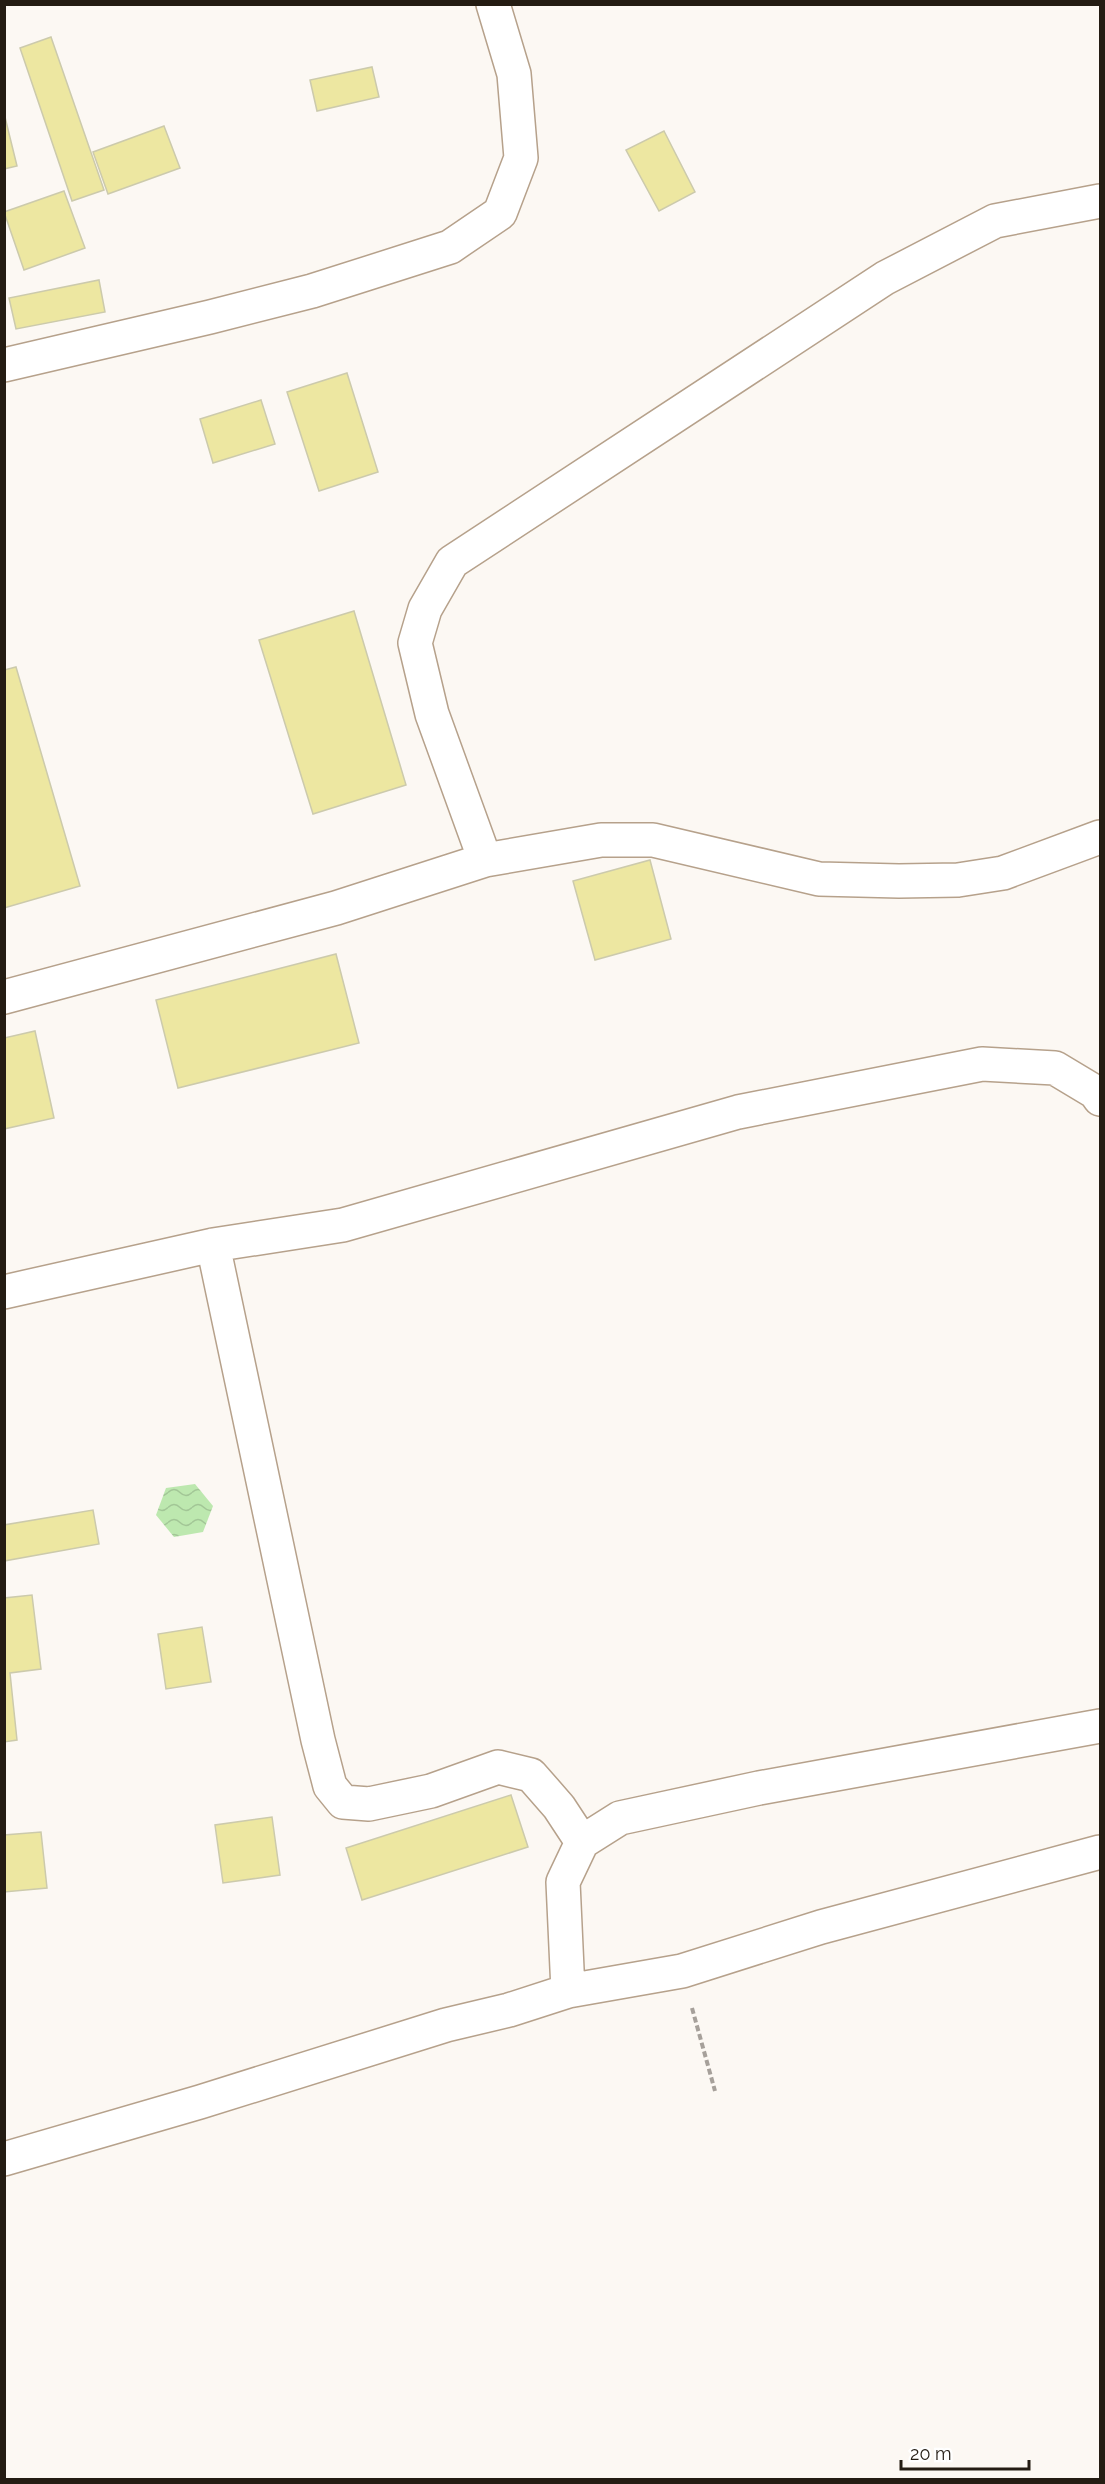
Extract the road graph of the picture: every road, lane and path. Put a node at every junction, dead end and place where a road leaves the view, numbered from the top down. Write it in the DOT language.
graph roads {
  1 [pos="493,4"];
  2 [pos="1101,201"];
  3 [pos="4,365"];
  4 [pos="1101,837"];
  5 [pos="485,860"];
  6 [pos="4,997"];
  7 [pos="1101,1099"];
  8 [pos="213,1245"];
  9 [pos="4,1292"];
  10 [pos="1101,1726"];
  11 [pos="582,1842"];
  12 [pos="1101,1852"];
  13 [pos="682,1971"];
  14 [pos="568,1992"];
  15 [pos="715,2091"];
  16 [pos="4,2159"];
  1 -- 3 [label="street"];
  2 -- 5 [label="street"];
  4 -- 5 [label="street"];
  5 -- 6 [label="street"];
  7 -- 8 [label="street"];
  8 -- 9 [label="street"];
  8 -- 11 [label="street"];
  10 -- 11 [label="street"];
  11 -- 14 [label="street"];
  12 -- 13 [label="street"];
  13 -- 14 [label="street"];
  13 -- 15 [label="path"];
  14 -- 16 [label="street"];
}
